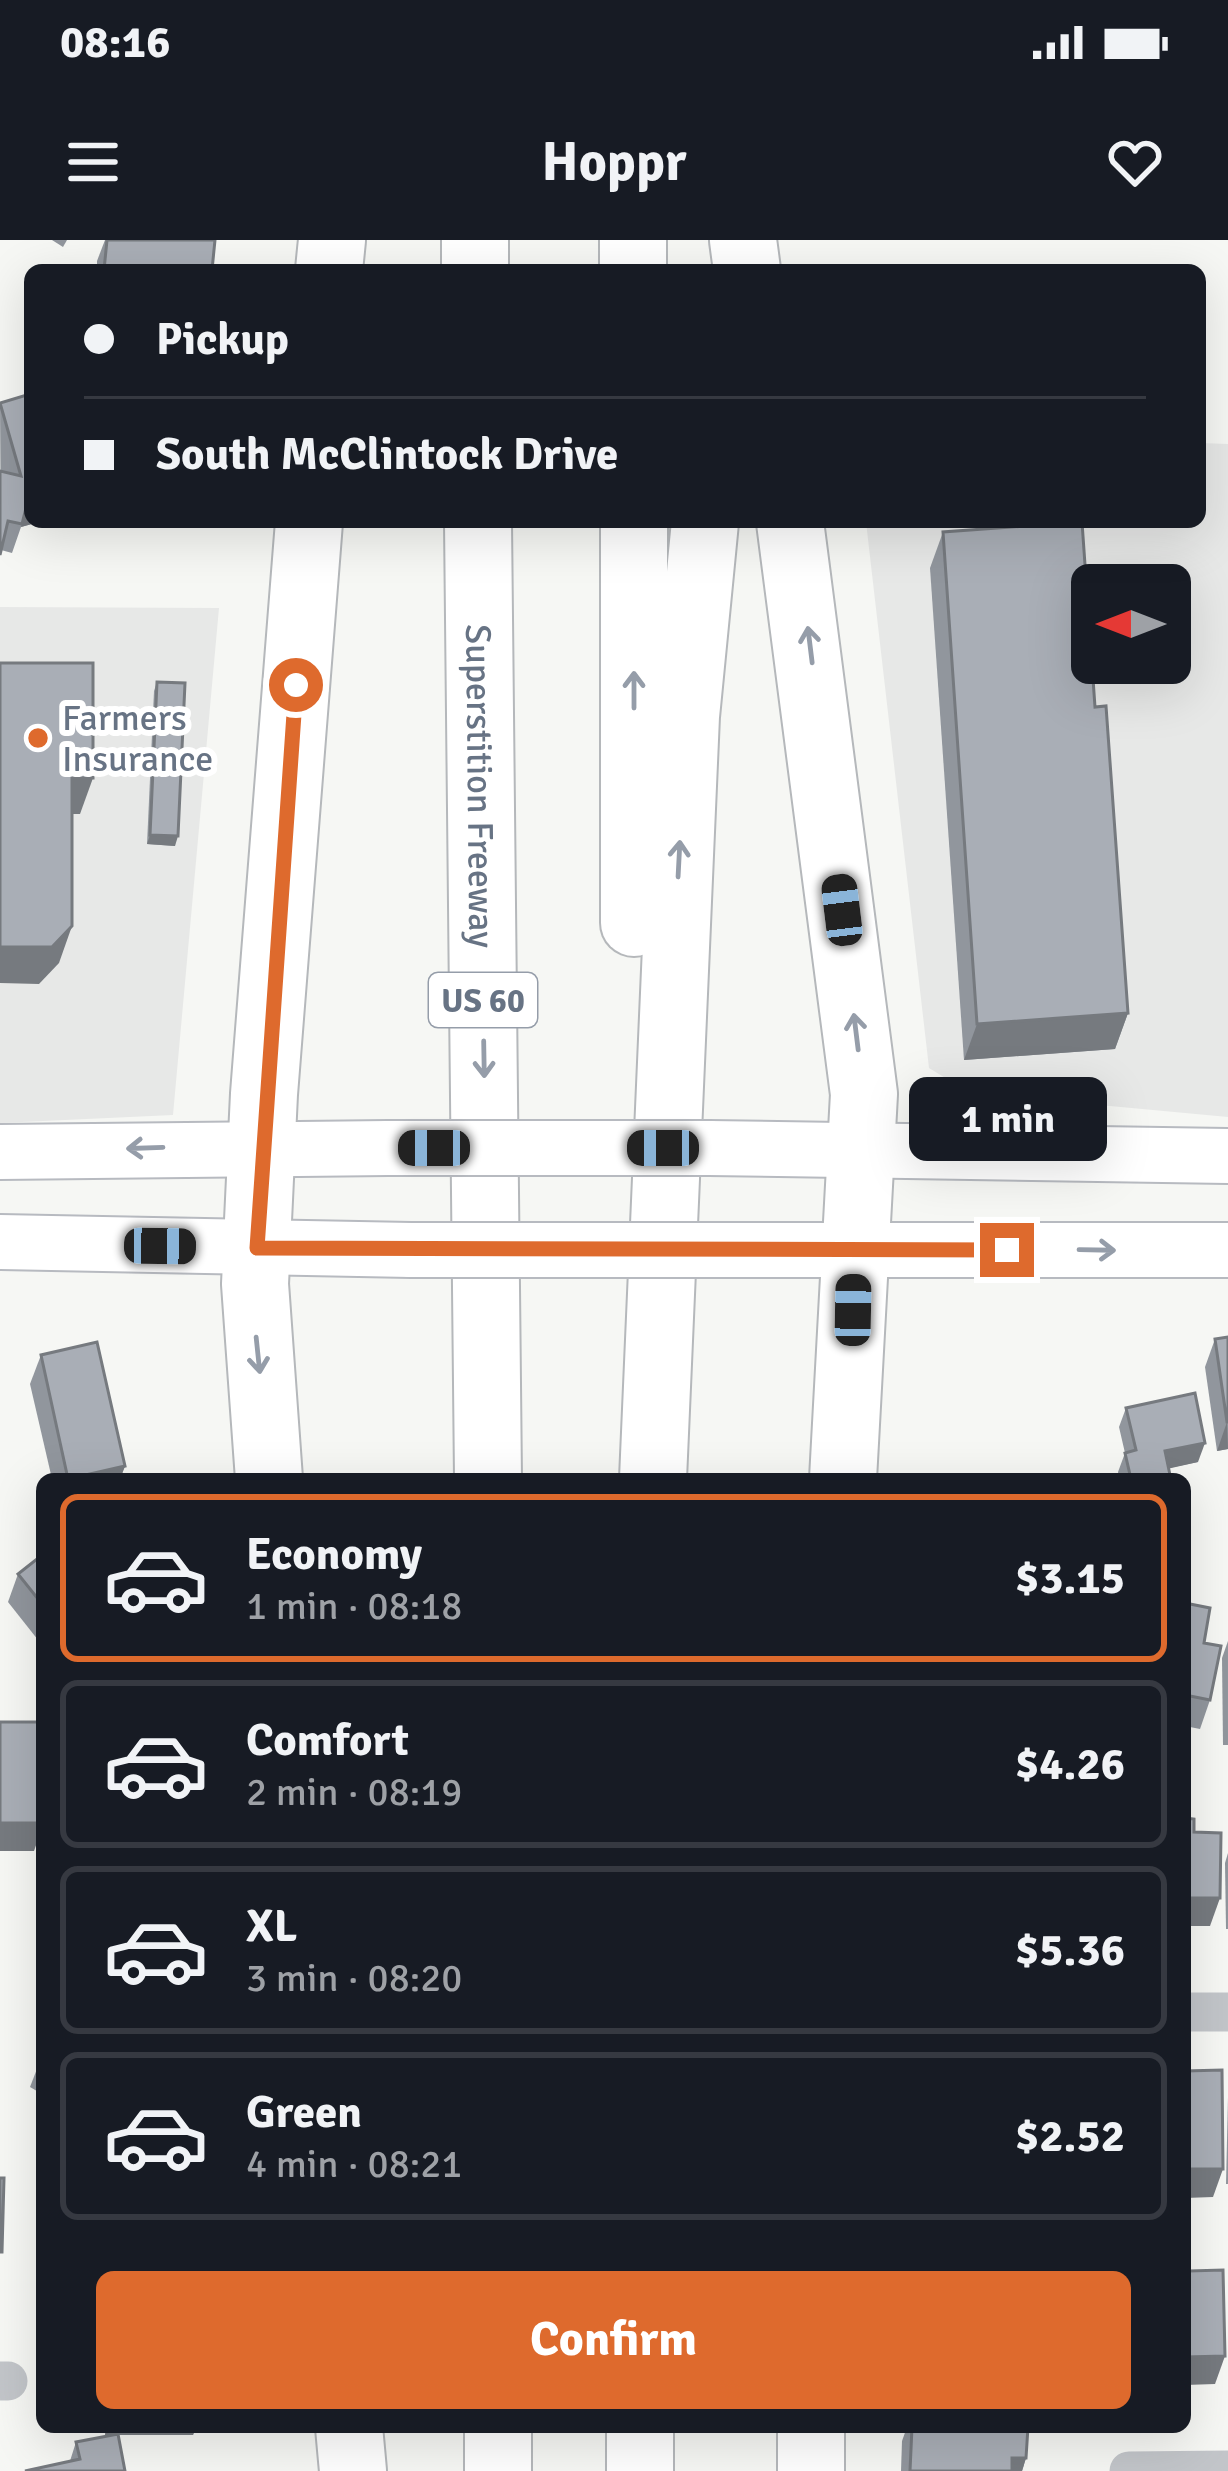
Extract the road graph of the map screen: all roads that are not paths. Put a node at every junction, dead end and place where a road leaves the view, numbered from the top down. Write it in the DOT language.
graph roads {
  1 [pos="309,528"];
  2 [pos="478,528"];
  3 [pos="634,528"];
  4 [pos="704,528"];
  5 [pos="791,528"];
  6 [pos="262,1146"];
  7 [pos="859,1148"];
  8 [pos="0,1153"];
  9 [pos="1228,1156"];
  10 [pos="0,1242"];
  11 [pos="257,1248"];
  12 [pos="854,1250"];
  13 [pos="1228,1250"];
  14 [pos="268,1473"];
  15 [pos="488,1473"];
  16 [pos="634,1473"];
  17 [pos="653,1473"];
  18 [pos="843,1473"];
  19 [pos="1191,2012"];
  20 [pos="1228,2012"];
  21 [pos="350,2433"];
  22 [pos="498,2433"];
  23 [pos="640,2433"];
  24 [pos="811,2433"];
  25 [pos="1228,2470"];
  26 [pos="353,2471"];
  27 [pos="498,2471"];
  28 [pos="640,2471"];
  29 [pos="811,2471"];
  30 [pos="1129,2471"];
  1 -- 6 [label="highway"];
  2 -- 15 [label="highway, Superstition Freeway / US 60, one-way"];
  16 -- 3 [label="highway, one-way"];
  17 -- 4 [label="highway, one-way"];
  7 -- 5 [label="highway, one-way"];
  6 -- 7 [label="main road, bridge"];
  6 -- 8 [label="main road, one-way"];
  6 -- 11 [label="highway"];
  7 -- 9 [label="main road"];
  7 -- 12 [label="highway"];
  10 -- 11 [label="main road"];
  11 -- 12 [label="main road, bridge"];
  11 -- 14 [label="highway, one-way"];
  12 -- 13 [label="main road, one-way"];
  12 -- 18 [label="highway"];
  19 -- 20 [label="street"];
  21 -- 26 [label="highway"];
  22 -- 27 [label="highway"];
  23 -- 28 [label="highway"];
  24 -- 29 [label="highway"];
  25 -- 30 [label="street"];
}
